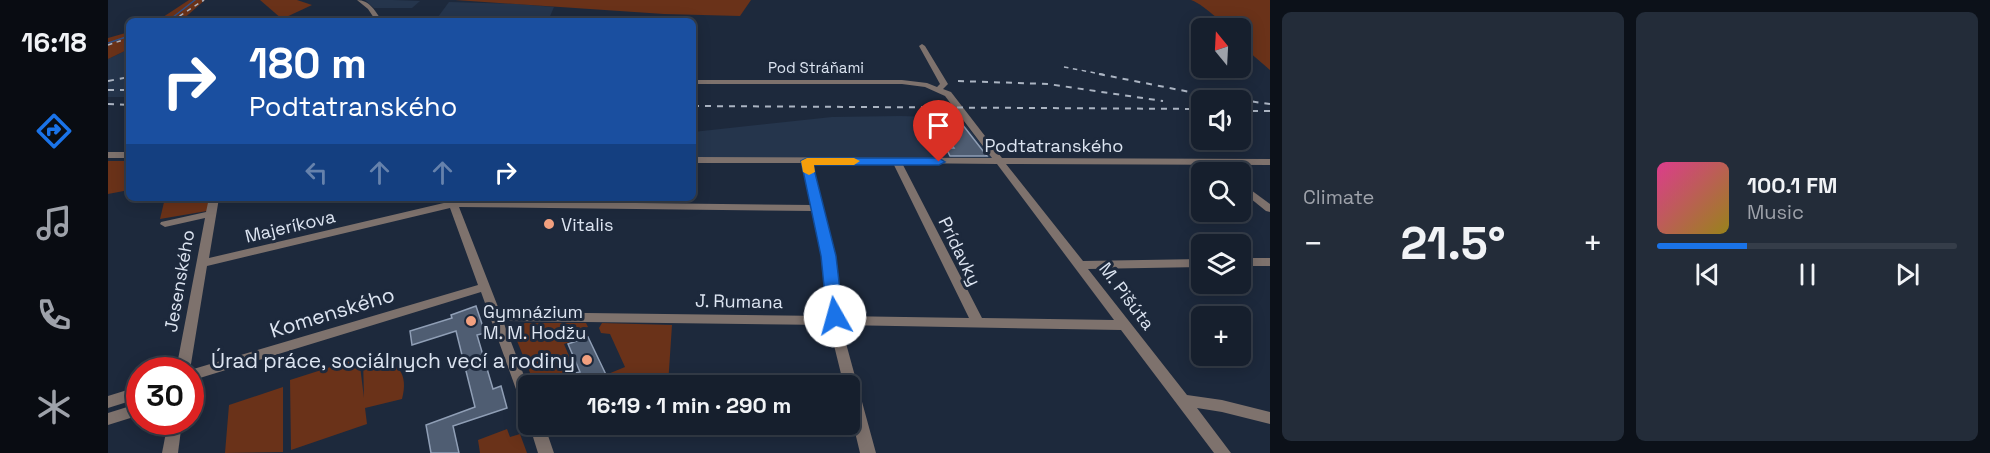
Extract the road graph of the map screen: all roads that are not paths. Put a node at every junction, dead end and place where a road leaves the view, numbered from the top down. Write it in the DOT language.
graph roads {
  1 [pos="360,0"];
  2 [pos="377,18"];
  3 [pos="922,46"];
  4 [pos="696,82"];
  5 [pos="939,89"];
  6 [pos="108,155"];
  7 [pos="126,155"];
  8 [pos="696,160"];
  9 [pos="807,161"];
  10 [pos="897,162"];
  11 [pos="1002,162"];
  12 [pos="1191,162"];
  13 [pos="1251,162"];
  14 [pos="1270,162"];
  15 [pos="1251,194"];
  16 [pos="213,201"];
  17 [pos="452,201"];
  18 [pos="818,208"];
  19 [pos="1270,209"];
  20 [pos="210,214"];
  21 [pos="165,224"];
  22 [pos="1251,262"];
  23 [pos="1270,262"];
  24 [pos="204,263"];
  25 [pos="1191,263"];
  26 [pos="1080,265"];
  27 [pos="485,287"];
  28 [pos="496,316"];
  29 [pos="834,321"];
  30 [pos="978,323"];
  31 [pos="1125,325"];
  32 [pos="186,357"];
  33 [pos="204,372"];
  34 [pos="518,376"];
  35 [pos="126,396"];
  36 [pos="1182,400"];
  37 [pos="108,402"];
  38 [pos="126,413"];
  39 [pos="1270,418"];
  40 [pos="108,419"];
  41 [pos="173,435"];
  42 [pos="540,435"];
  43 [pos="170,453"];
  44 [pos="546,453"];
  45 [pos="868,453"];
  46 [pos="1223,453"];
  1 -- 2 [label="street"];
  3 -- 5 [label="street"];
  4 -- 5 [label="street, Pod Stráňami"];
  5 -- 11 [label="street, Pod Stráňami"];
  6 -- 7 [label="street"];
  8 -- 9 [label="street, Podtatranského"];
  9 -- 10 [label="street, Podtatranského"];
  9 -- 18 [label="street"];
  10 -- 11 [label="street, Podtatranského"];
  10 -- 30 [label="street, Prídavky"];
  11 -- 12 [label="street, Podtatranského"];
  11 -- 26 [label="street, M. Pišúta"];
  13 -- 14 [label="street, Podtatranského"];
  15 -- 19 [label="street"];
  16 -- 20 [label="street, Jesenského"];
  17 -- 18 [label="street, Majeríkova"];
  17 -- 24 [label="street, Majeríkova"];
  17 -- 27 [label="street"];
  18 -- 29 [label="street"];
  20 -- 21 [label="street"];
  20 -- 24 [label="street, Jesenského"];
  22 -- 23 [label="street"];
  24 -- 32 [label="street, Jesenského"];
  25 -- 26 [label="street"];
  26 -- 31 [label="street, M. Pišúta"];
  27 -- 28 [label="street"];
  27 -- 33 [label="street, Komenského"];
  28 -- 29 [label="street, J. Rumana"];
  28 -- 34 [label="street"];
  29 -- 30 [label="street, J. Rumana"];
  29 -- 45 [label="street"];
  30 -- 31 [label="street, J. Rumana"];
  31 -- 36 [label="street, M. Pišúta"];
  35 -- 37 [label="street"];
  36 -- 39 [label="street"];
  36 -- 46 [label="street, M. Pišúta"];
  38 -- 40 [label="street"];
  41 -- 43 [label="street"];
  42 -- 44 [label="street"];
}
